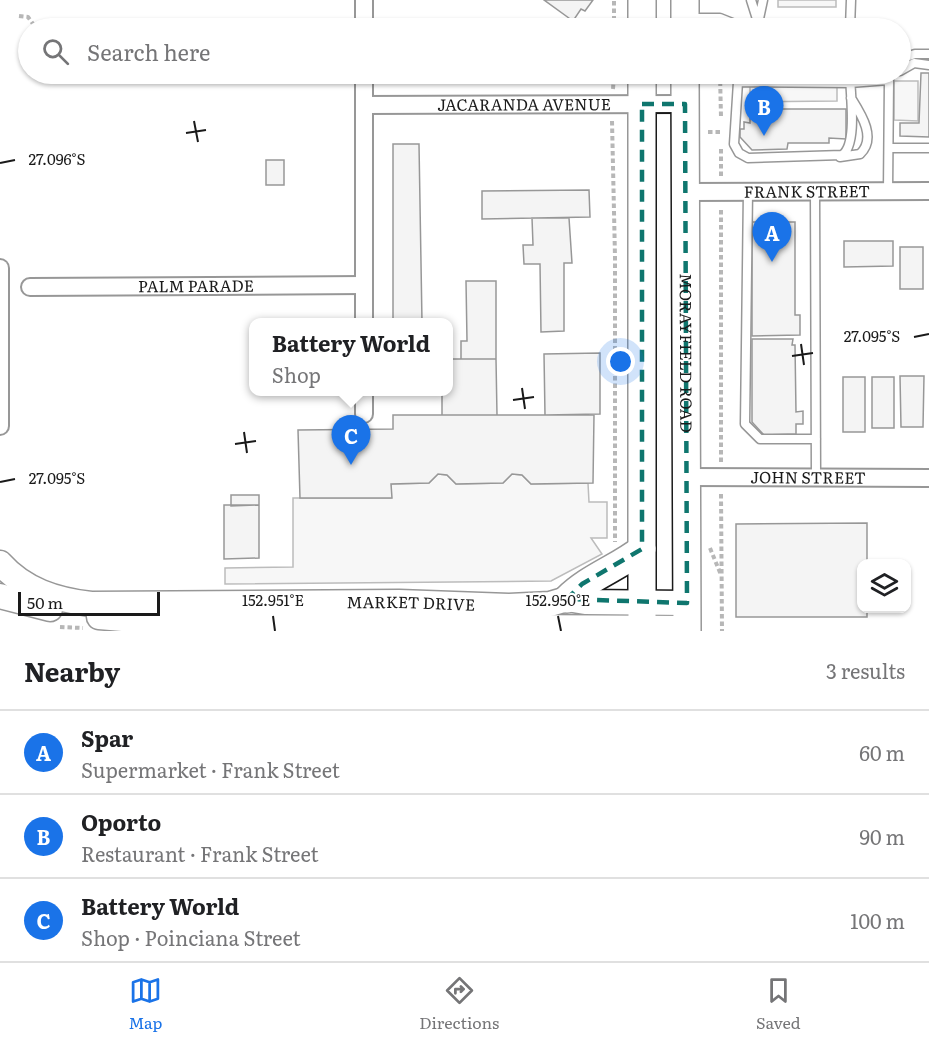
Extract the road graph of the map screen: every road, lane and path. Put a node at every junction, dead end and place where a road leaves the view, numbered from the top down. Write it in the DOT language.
graph roads {
  1 [pos="364,0"];
  2 [pos="614,0"];
  3 [pos="642,0"];
  4 [pos="751,0"];
  5 [pos="763,0"];
  6 [pos="851,0"];
  7 [pos="19,16"];
  8 [pos="685,16"];
  9 [pos="28,18"];
  10 [pos="364,18"];
  11 [pos="614,18"];
  12 [pos="642,18"];
  13 [pos="720,18"];
  14 [pos="756,18"];
  15 [pos="758,18"];
  16 [pos="850,18"];
  17 [pos="929,54"];
  18 [pos="911,55"];
  19 [pos="911,65"];
  20 [pos="929,65"];
  21 [pos="364,84"];
  22 [pos="613,84"];
  23 [pos="642,84"];
  24 [pos="685,84"];
  25 [pos="719,84"];
  26 [pos="738,84"];
  27 [pos="850,84"];
  28 [pos="891,84"];
  29 [pos="850,98"];
  30 [pos="612,104"];
  31 [pos="685,104"];
  32 [pos="364,105"];
  33 [pos="642,105"];
  34 [pos="889,148"];
  35 [pos="929,148"];
  36 [pos="832,157"];
  37 [pos="722,191"];
  38 [pos="748,191"];
  39 [pos="815,191"];
  40 [pos="888,191"];
  41 [pos="929,191"];
  42 [pos="685,192"];
  43 [pos="0,268"];
  44 [pos="364,285"];
  45 [pos="30,287"];
  46 [pos="364,318"];
  47 [pos="364,396"];
  48 [pos="364,414"];
  49 [pos="0,426"];
  50 [pos="816,439"];
  51 [pos="721,476"];
  52 [pos="686,477"];
  53 [pos="816,478"];
  54 [pos="929,478"];
  55 [pos="614,548"];
  56 [pos="642,549"];
  57 [pos="0,563"];
  58 [pos="0,596"];
  59 [pos="567,599"];
  60 [pos="346,619"];
  61 [pos="642,620"];
  62 [pos="687,621"];
  63 [pos="723,631"];
  1 -- 10 [label="street"];
  2 -- 11 [label="path"];
  3 -- 12 [label="main road"];
  4 -- 14 [label="lane"];
  5 -- 15 [label="lane"];
  6 -- 16 [label="lane"];
  7 -- 9 [label="path"];
  8 -- 13 [label="lane"];
  17 -- 18 [label="lane"];
  19 -- 20 [label="lane"];
  21 -- 32 [label="street"];
  22 -- 30 [label="path"];
  23 -- 33 [label="main road"];
  24 -- 31 [label="main road, MORAYFIELD ROAD"];
  25 -- 37 [label="path"];
  26 -- 36 [label="lane"];
  27 -- 29 [label="lane"];
  28 -- 34 [label="lane"];
  29 -- 36 [label="lane"];
  29 -- 36 [label="lane"];
  30 -- 32 [label="street, JACARANDA AVENUE"];
  30 -- 33 [label="street, JACARANDA AVENUE"];
  30 -- 55 [label="path"];
  31 -- 33 [label="street, JACARANDA AVENUE"];
  31 -- 42 [label="main road, MORAYFIELD ROAD"];
  32 -- 44 [label="street"];
  33 -- 56 [label="main road"];
  34 -- 35 [label="lane"];
  34 -- 40 [label="lane"];
  37 -- 38 [label="street, FRANK STREET"];
  37 -- 42 [label="street, FRANK STREET"];
  37 -- 51 [label="path"];
  38 -- 39 [label="street, FRANK STREET"];
  38 -- 50 [label="lane"];
  39 -- 40 [label="street, FRANK STREET"];
  39 -- 50 [label="lane"];
  40 -- 41 [label="street, FRANK STREET"];
  42 -- 52 [label="main road, MORAYFIELD ROAD"];
  43 -- 49 [label="street"];
  44 -- 45 [label="street, PALM PARADE"];
  44 -- 46 [label="street"];
  47 -- 48 [label="street"];
  50 -- 53 [label="lane"];
  51 -- 52 [label="street, JOHN STREET"];
  51 -- 53 [label="street, JOHN STREET"];
  51 -- 63 [label="path"];
  52 -- 62 [label="main road, MORAYFIELD ROAD"];
  53 -- 54 [label="street, JOHN STREET"];
  56 -- 59 [label="main road"];
  56 -- 61 [label="main road"];
  57 -- 60 [label="street, MARKET DRIVE"];
  58 -- 60 [label="street, MARKET DRIVE"];
  59 -- 60 [label="street, MARKET DRIVE"];
  59 -- 61 [label="street, MARKET DRIVE"];
  60 -- 61 [label="street, MARKET DRIVE"];
  61 -- 62 [label="street, MARKET DRIVE"];
}
